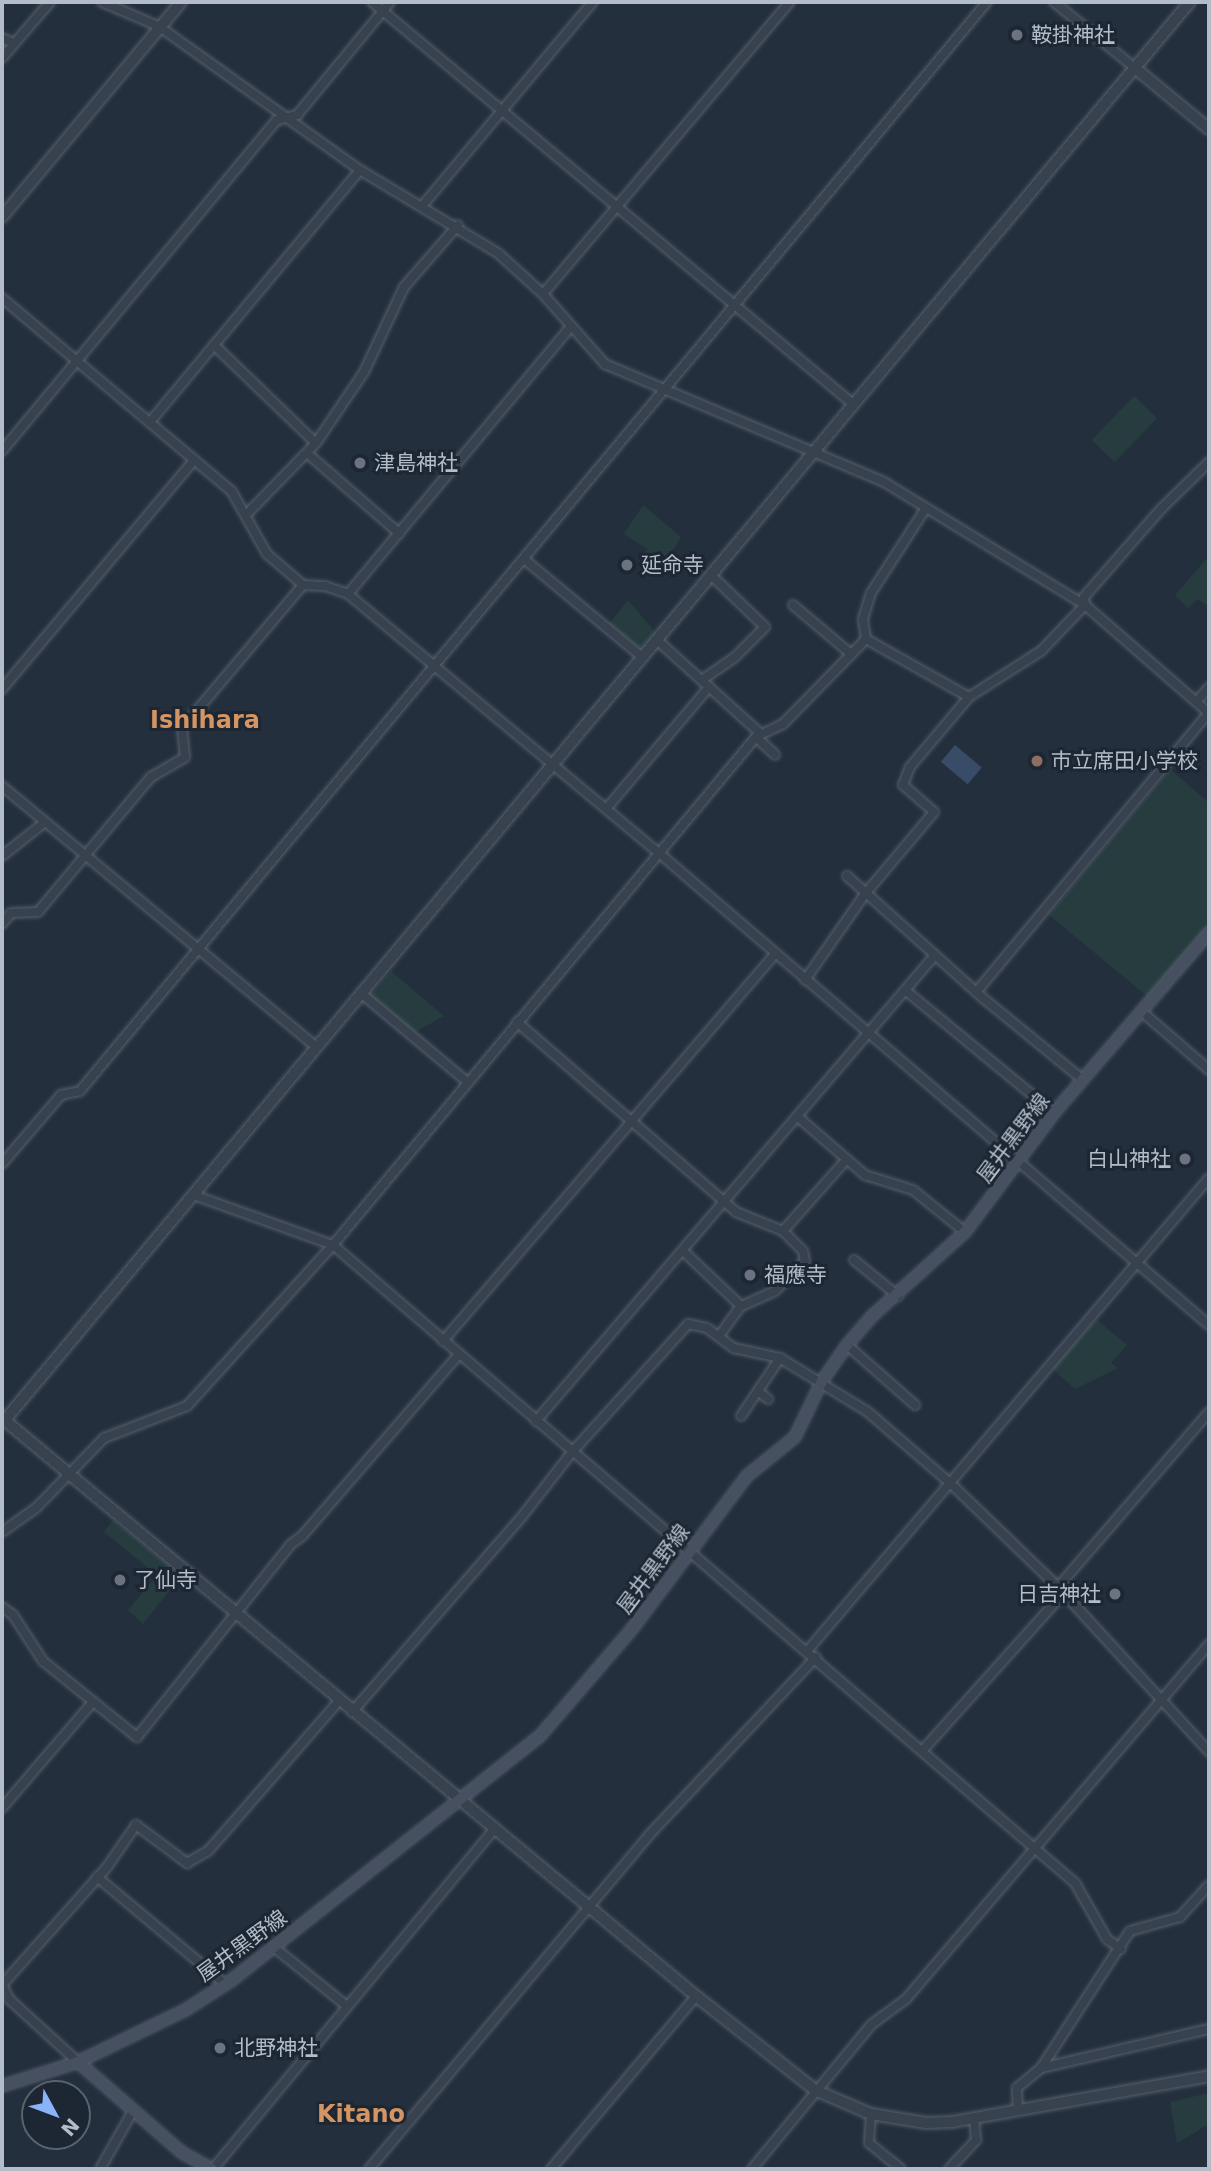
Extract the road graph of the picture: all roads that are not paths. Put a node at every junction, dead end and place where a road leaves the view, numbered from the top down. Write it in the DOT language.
graph roads {
  1 [pos="50,2"];
  2 [pos="102,2"];
  3 [pos="181,2"];
  4 [pos="372,2"];
  5 [pos="390,2"];
  6 [pos="593,2"];
  7 [pos="790,2"];
  8 [pos="987,2"];
  9 [pos="1054,2"];
  10 [pos="1190,2"];
  11 [pos="383,11"];
  12 [pos="160,27"];
  13 [pos="2,38"];
  14 [pos="13,43"];
  15 [pos="2,58"];
  16 [pos="1135,68"];
  17 [pos="502,111"];
  18 [pos="287,116"];
  19 [pos="1209,130"];
  20 [pos="360,170"];
  21 [pos="423,205"];
  22 [pos="618,207"];
  23 [pos="2,217"];
  24 [pos="458,225"];
  25 [pos="543,294"];
  26 [pos="2,298"];
  27 [pos="735,305"];
  28 [pos="570,328"];
  29 [pos="215,345"];
  30 [pos="77,360"];
  31 [pos="665,389"];
  32 [pos="853,404"];
  33 [pos="150,422"];
  34 [pos="316,443"];
  35 [pos="2,451"];
  36 [pos="814,451"];
  37 [pos="308,454"];
  38 [pos="194,460"];
  39 [pos="1209,462"];
  40 [pos="926,508"];
  41 [pos="246,515"];
  42 [pos="399,533"];
  43 [pos="524,559"];
  44 [pos="712,575"];
  45 [pos="303,585"];
  46 [pos="348,594"];
  47 [pos="793,605"];
  48 [pos="1085,605"];
  49 [pos="866,639"];
  50 [pos="657,640"];
  51 [pos="851,654"];
  52 [pos="642,657"];
  53 [pos="434,666"];
  54 [pos="702,680"];
  55 [pos="709,687"];
  56 [pos="1209,687"];
  57 [pos="2,689"];
  58 [pos="969,697"];
  59 [pos="1197,701"];
  60 [pos="1209,713"];
  61 [pos="758,735"];
  62 [pos="775,755"];
  63 [pos="553,765"];
  64 [pos="2,786"];
  65 [pos="606,810"];
  66 [pos="45,822"];
  67 [pos="659,853"];
  68 [pos="85,855"];
  69 [pos="2,856"];
  70 [pos="846,876"];
  71 [pos="865,894"];
  72 [pos="2,924"];
  73 [pos="1209,933"];
  74 [pos="198,948"];
  75 [pos="775,954"];
  76 [pos="935,954"];
  77 [pos="805,980"];
  78 [pos="905,989"];
  79 [pos="978,991"];
  80 [pos="362,994"];
  81 [pos="1142,1011"];
  82 [pos="517,1022"];
  83 [pos="869,1033"];
  84 [pos="316,1047"];
  85 [pos="1209,1070"];
  86 [pos="1082,1079"];
  87 [pos="466,1081"];
  88 [pos="1054,1113"];
  89 [pos="798,1117"];
  90 [pos="631,1120"];
  91 [pos="846,1160"];
  92 [pos="1019,1162"];
  93 [pos="2,1164"];
  94 [pos="1209,1178"];
  95 [pos="194,1195"];
  96 [pos="725,1201"];
  97 [pos="783,1231"];
  98 [pos="965,1232"];
  99 [pos="333,1245"];
  100 [pos="683,1251"];
  101 [pos="854,1260"];
  102 [pos="1138,1264"];
  103 [pos="898,1296"];
  104 [pos="741,1306"];
  105 [pos="1209,1325"];
  106 [pos="719,1336"];
  107 [pos="443,1340"];
  108 [pos="847,1346"];
  109 [pos="459,1354"];
  110 [pos="780,1357"];
  111 [pos="822,1381"];
  112 [pos="758,1391"];
  113 [pos="768,1399"];
  114 [pos="915,1405"];
  115 [pos="1209,1412"];
  116 [pos="741,1416"];
  117 [pos="3,1419"];
  118 [pos="536,1421"];
  119 [pos="573,1451"];
  120 [pos="68,1475"];
  121 [pos="950,1483"];
  122 [pos="2,1532"];
  123 [pos="689,1552"];
  124 [pos="1061,1590"];
  125 [pos="2,1607"];
  126 [pos="234,1611"];
  127 [pos="1209,1644"];
  128 [pos="808,1650"];
  129 [pos="816,1657"];
  130 [pos="1162,1699"];
  131 [pos="339,1701"];
  132 [pos="91,1704"];
  133 [pos="352,1712"];
  134 [pos="922,1751"];
  135 [pos="1209,1752"];
  136 [pos="461,1801"];
  137 [pos="2,1808"];
  138 [pos="494,1829"];
  139 [pos="1035,1848"];
  140 [pos="97,1877"];
  141 [pos="1209,1885"];
  142 [pos="587,1907"];
  143 [pos="275,1948"];
  144 [pos="1121,1949"];
  145 [pos="225,1984"];
  146 [pos="2,1985"];
  147 [pos="696,1996"];
  148 [pos="347,2006"];
  149 [pos="1209,2029"];
  150 [pos="78,2062"];
  151 [pos="1041,2068"];
  152 [pos="1209,2076"];
  153 [pos="2,2086"];
  154 [pos="816,2090"];
  155 [pos="1018,2110"];
  156 [pos="133,2111"];
  157 [pos="871,2114"];
  158 [pos="974,2118"];
  159 [pos="100,2169"];
  160 [pos="213,2169"];
  161 [pos="369,2169"];
  162 [pos="551,2169"];
  163 [pos="752,2169"];
  164 [pos="901,2169"];
  165 [pos="949,2169"];
  1 -- 14 [label="street"];
  2 -- 12 [label="street"];
  3 -- 12 [label="street"];
  4 -- 11 [label="street"];
  5 -- 11 [label="street"];
  6 -- 17 [label="street"];
  7 -- 22 [label="street"];
  8 -- 27 [label="street"];
  9 -- 16 [label="street"];
  10 -- 16 [label="street"];
  11 -- 17 [label="street"];
  11 -- 18 [label="street"];
  12 -- 18 [label="street"];
  12 -- 23 [label="street"];
  13 -- 14 [label="street"];
  14 -- 15 [label="street"];
  16 -- 19 [label="street"];
  16 -- 32 [label="street"];
  17 -- 21 [label="street"];
  17 -- 22 [label="street"];
  18 -- 20 [label="street"];
  18 -- 30 [label="street"];
  20 -- 21 [label="street"];
  20 -- 29 [label="street"];
  21 -- 24 [label="street"];
  22 -- 25 [label="street"];
  22 -- 27 [label="street"];
  24 -- 25 [label="street"];
  24 -- 34 [label="street"];
  25 -- 28 [label="street"];
  26 -- 30 [label="street"];
  27 -- 31 [label="street"];
  27 -- 32 [label="street"];
  28 -- 31 [label="street"];
  28 -- 42 [label="street"];
  29 -- 33 [label="street"];
  29 -- 34 [label="street"];
  30 -- 33 [label="street"];
  30 -- 35 [label="street"];
  31 -- 36 [label="street"];
  31 -- 43 [label="street"];
  32 -- 36 [label="street"];
  33 -- 38 [label="street"];
  34 -- 37 [label="street"];
  36 -- 40 [label="street"];
  36 -- 44 [label="street"];
  37 -- 41 [label="street"];
  37 -- 42 [label="street"];
  38 -- 41 [label="street"];
  38 -- 57 [label="street"];
  39 -- 48 [label="street"];
  40 -- 48 [label="street"];
  40 -- 49 [label="street"];
  41 -- 45 [label="street"];
  42 -- 46 [label="street"];
  43 -- 52 [label="street"];
  43 -- 53 [label="street"];
  44 -- 50 [label="street"];
  44 -- 54 [label="street"];
  45 -- 46 [label="street"];
  45 -- 68 [label="street"];
  46 -- 53 [label="street"];
  47 -- 51 [label="street"];
  48 -- 58 [label="street"];
  48 -- 59 [label="street"];
  49 -- 51 [label="street"];
  49 -- 58 [label="street"];
  50 -- 52 [label="street"];
  50 -- 54 [label="street"];
  51 -- 61 [label="street"];
  52 -- 63 [label="street"];
  53 -- 63 [label="street"];
  53 -- 74 [label="street"];
  54 -- 55 [label="street"];
  55 -- 61 [label="street"];
  55 -- 65 [label="street"];
  56 -- 59 [label="street"];
  58 -- 71 [label="street"];
  59 -- 60 [label="street"];
  60 -- 79 [label="street"];
  61 -- 62 [label="street"];
  61 -- 67 [label="street"];
  63 -- 65 [label="street"];
  63 -- 80 [label="street"];
  64 -- 66 [label="street"];
  65 -- 67 [label="street"];
  66 -- 68 [label="street"];
  66 -- 69 [label="street"];
  67 -- 75 [label="street"];
  67 -- 82 [label="street"];
  68 -- 72 [label="street"];
  68 -- 74 [label="street"];
  70 -- 71 [label="street"];
  71 -- 76 [label="street"];
  71 -- 77 [label="street"];
  73 -- 81 [label="main road, 屋井黒野線"];
  74 -- 84 [label="street"];
  74 -- 93 [label="street"];
  75 -- 77 [label="street"];
  75 -- 90 [label="street"];
  76 -- 78 [label="street"];
  76 -- 79 [label="street"];
  77 -- 83 [label="street"];
  78 -- 83 [label="street"];
  78 -- 88 [label="street"];
  79 -- 86 [label="street"];
  80 -- 84 [label="street"];
  80 -- 87 [label="street"];
  81 -- 85 [label="street"];
  81 -- 86 [label="main road, 屋井黒野線"];
  82 -- 87 [label="street"];
  82 -- 90 [label="street"];
  83 -- 89 [label="street"];
  83 -- 92 [label="street"];
  84 -- 95 [label="street"];
  86 -- 88 [label="main road, 屋井黒野線"];
  87 -- 99 [label="street"];
  88 -- 92 [label="main road, 屋井黒野線"];
  89 -- 91 [label="street"];
  89 -- 96 [label="street"];
  90 -- 96 [label="street"];
  90 -- 107 [label="street"];
  91 -- 97 [label="street"];
  91 -- 98 [label="street"];
  92 -- 98 [label="main road, 屋井黒野線"];
  92 -- 102 [label="street"];
  94 -- 102 [label="street"];
  95 -- 99 [label="street"];
  95 -- 117 [label="street"];
  96 -- 97 [label="street"];
  96 -- 100 [label="street"];
  97 -- 104 [label="street"];
  98 -- 103 [label="main road, 屋井黒野線"];
  99 -- 107 [label="street"];
  99 -- 120 [label="street"];
  100 -- 104 [label="street"];
  100 -- 118 [label="street"];
  101 -- 103 [label="street"];
  102 -- 105 [label="street"];
  102 -- 121 [label="street"];
  103 -- 108 [label="main road, 屋井黒野線"];
  104 -- 106 [label="street"];
  106 -- 110 [label="street"];
  106 -- 119 [label="street"];
  107 -- 109 [label="street"];
  108 -- 111 [label="main road, 屋井黒野線"];
  108 -- 114 [label="street"];
  109 -- 118 [label="street"];
  109 -- 126 [label="street"];
  110 -- 111 [label="street"];
  110 -- 112 [label="street"];
  111 -- 121 [label="street"];
  111 -- 123 [label="main road, 屋井黒野線"];
  112 -- 113 [label="street"];
  112 -- 116 [label="street"];
  115 -- 124 [label="street"];
  117 -- 120 [label="street"];
  118 -- 119 [label="street"];
  119 -- 123 [label="street"];
  119 -- 133 [label="street"];
  120 -- 122 [label="street"];
  120 -- 126 [label="street"];
  121 -- 124 [label="street"];
  121 -- 128 [label="street"];
  123 -- 128 [label="street"];
  123 -- 136 [label="main road, 屋井黒野線"];
  124 -- 130 [label="street"];
  124 -- 134 [label="street"];
  125 -- 132 [label="street"];
  126 -- 131 [label="street"];
  126 -- 132 [label="street"];
  127 -- 130 [label="street"];
  128 -- 129 [label="street"];
  129 -- 134 [label="street"];
  129 -- 142 [label="street"];
  130 -- 135 [label="street"];
  130 -- 139 [label="street"];
  131 -- 133 [label="street"];
  131 -- 140 [label="street"];
  132 -- 137 [label="street"];
  133 -- 136 [label="street"];
  134 -- 139 [label="street"];
  136 -- 138 [label="street"];
  136 -- 143 [label="main road, 屋井黒野線"];
  138 -- 142 [label="street"];
  138 -- 148 [label="street"];
  139 -- 144 [label="street"];
  139 -- 154 [label="street"];
  140 -- 145 [label="street"];
  140 -- 146 [label="street"];
  141 -- 144 [label="street"];
  142 -- 147 [label="street"];
  142 -- 161 [label="street"];
  143 -- 145 [label="main road, 屋井黒野線"];
  143 -- 148 [label="street"];
  144 -- 151 [label="street"];
  145 -- 150 [label="main road, 屋井黒野線"];
  146 -- 150 [label="street"];
  147 -- 154 [label="street"];
  147 -- 162 [label="street"];
  148 -- 160 [label="street"];
  149 -- 151 [label="street"];
  150 -- 153 [label="main road, 屋井黒野線"];
  150 -- 156 [label="main road"];
  151 -- 155 [label="street"];
  152 -- 155 [label="street"];
  154 -- 157 [label="street"];
  154 -- 163 [label="street"];
  155 -- 158 [label="street"];
  156 -- 159 [label="street"];
  156 -- 160 [label="main road"];
  157 -- 158 [label="street"];
  157 -- 164 [label="street"];
  158 -- 165 [label="street"];
}
